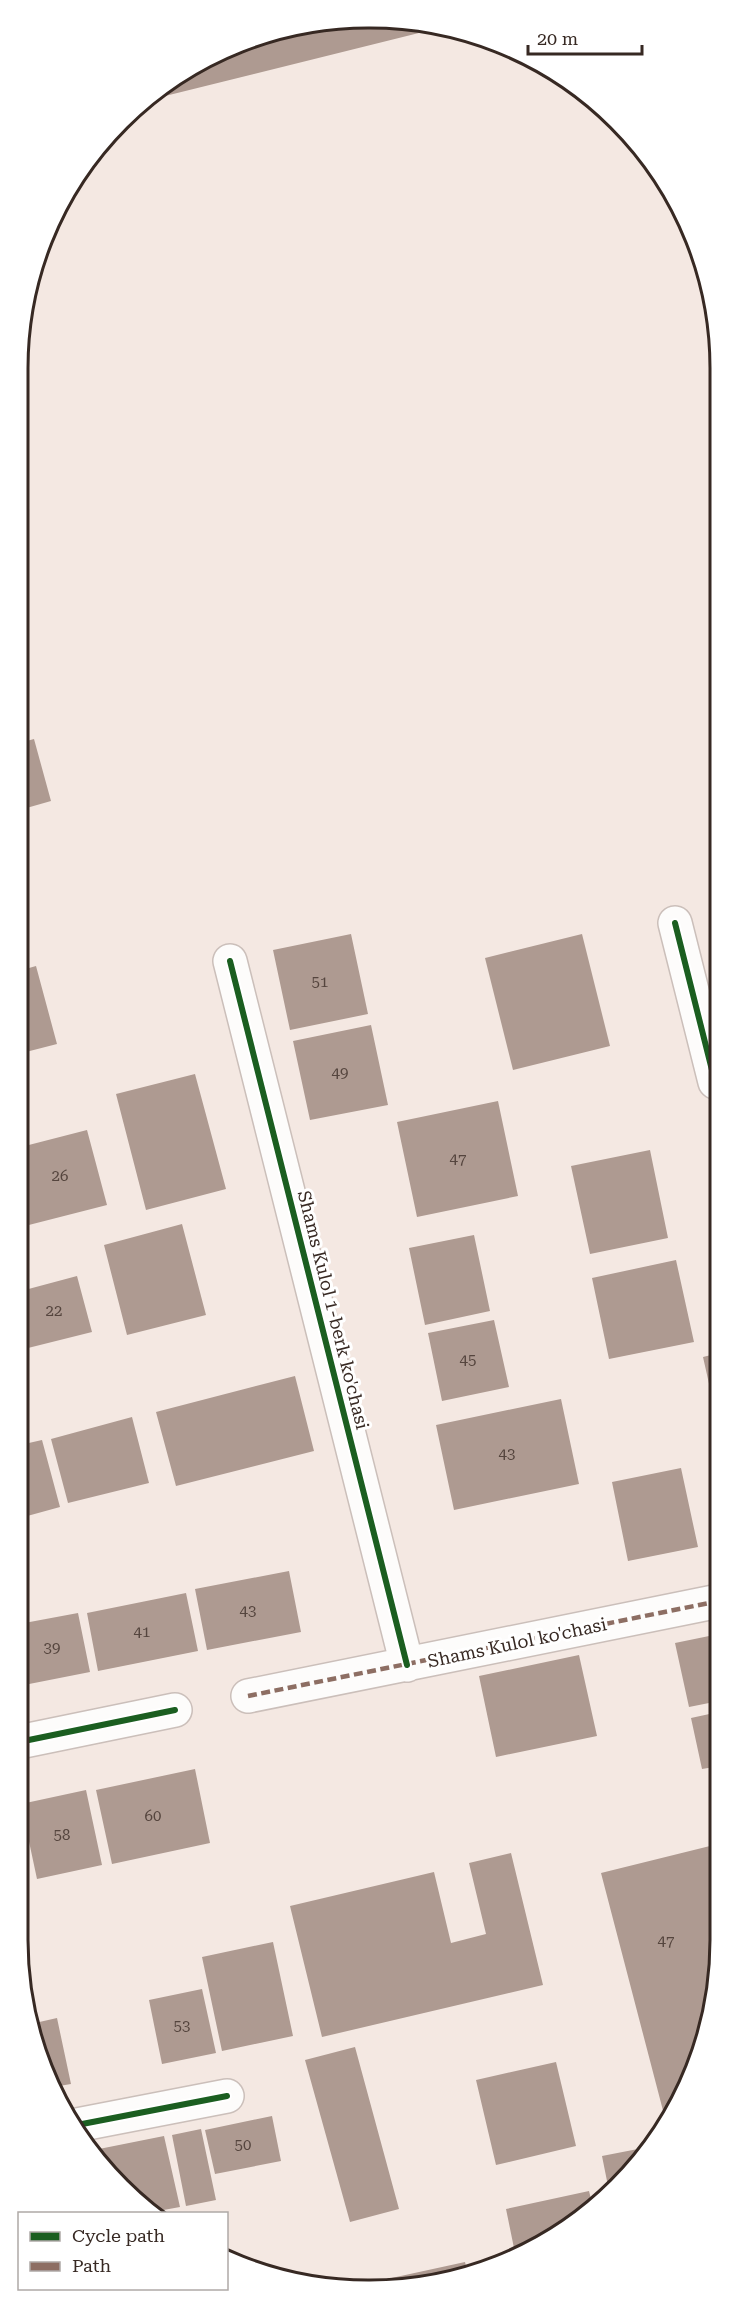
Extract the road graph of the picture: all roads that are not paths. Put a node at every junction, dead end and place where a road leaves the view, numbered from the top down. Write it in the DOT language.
graph roads {
  1 [pos="675,923"];
  2 [pos="230,961"];
  3 [pos="710,1062"];
  4 [pos="710,1603"];
  5 [pos="407,1665"];
  6 [pos="248,1696"];
  7 [pos="175,1710"];
  8 [pos="28,1740"];
  9 [pos="227,2096"];
  10 [pos="83,2124"];
  1 -- 3 [label="street"];
  2 -- 5 [label="street, Shams Kulol 1-berk ko'chasi"];
  4 -- 5 [label="street, Shams Kulol ko'chasi"];
  5 -- 6 [label="street, Shams Kulol ko'chasi"];
  7 -- 8 [label="street"];
  9 -- 10 [label="street"];
}
